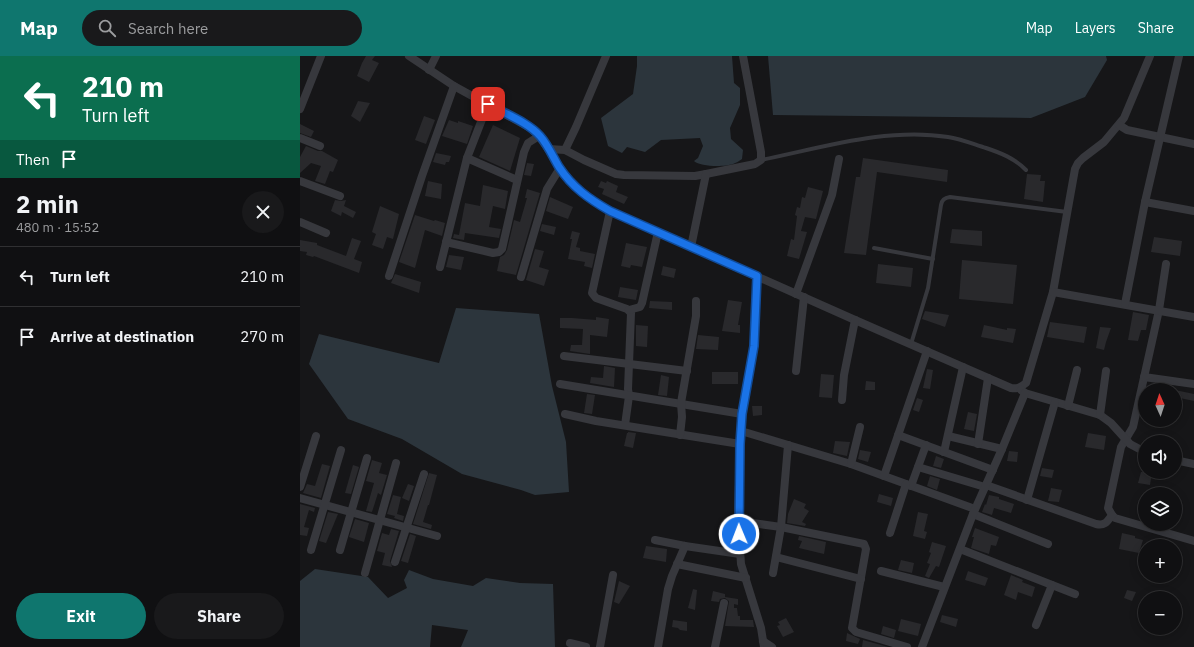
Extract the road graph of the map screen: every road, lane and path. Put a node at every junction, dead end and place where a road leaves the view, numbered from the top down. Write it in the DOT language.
graph roads {
  1 [pos="321,56"];
  2 [pos="409,56"];
  3 [pos="436,56"];
  4 [pos="606,56"];
  5 [pos="742,56"];
  6 [pos="1150,56"];
  7 [pos="1179,56"];
  8 [pos="429,70"];
  9 [pos="454,86"];
  10 [pos="488,104"];
  11 [pos="300,109"];
  12 [pos="1119,125"];
  13 [pos="539,136"];
  14 [pos="1159,137"];
  15 [pos="300,138"];
  16 [pos="1194,144"];
  17 [pos="320,146"];
  18 [pos="549,149"];
  19 [pos="565,150"];
  20 [pos="467,158"];
  21 [pos="838,159"];
  22 [pos="760,160"];
  23 [pos="560,168"];
  24 [pos="1026,170"];
  25 [pos="706,174"];
  26 [pos="517,180"];
  27 [pos="300,181"];
  28 [pos="340,196"];
  29 [pos="1145,202"];
  30 [pos="610,211"];
  31 [pos="1194,211"];
  32 [pos="1068,212"];
  33 [pos="300,222"];
  34 [pos="658,232"];
  35 [pos="326,233"];
  36 [pos="446,242"];
  37 [pos="691,247"];
  38 [pos="874,248"];
  39 [pos="933,259"];
  40 [pos="1166,264"];
  41 [pos="440,267"];
  42 [pos="390,276"];
  43 [pos="757,276"];
  44 [pos="521,277"];
  45 [pos="1054,292"];
  46 [pos="800,295"];
  47 [pos="696,301"];
  48 [pos="1125,304"];
  49 [pos="629,310"];
  50 [pos="1159,310"];
  51 [pos="1194,317"];
  52 [pos="855,320"];
  53 [pos="911,344"];
  54 [pos="927,351"];
  55 [pos="564,356"];
  56 [pos="630,363"];
  57 [pos="963,367"];
  58 [pos="1077,370"];
  59 [pos="686,371"];
  60 [pos="796,371"];
  61 [pos="1106,371"];
  62 [pos="1144,377"];
  63 [pos="988,378"];
  64 [pos="560,384"];
  65 [pos="1194,384"];
  66 [pos="1022,391"];
  67 [pos="629,396"];
  68 [pos="842,400"];
  69 [pos="1055,402"];
  70 [pos="681,404"];
  71 [pos="1068,406"];
  72 [pos="565,414"];
  73 [pos="742,414"];
  74 [pos="1100,415"];
  75 [pos="626,425"];
  76 [pos="860,427"];
  77 [pos="741,432"];
  78 [pos="680,435"];
  79 [pos="898,435"];
  80 [pos="316,436"];
  81 [pos="948,436"];
  82 [pos="1125,439"];
  83 [pos="740,444"];
  84 [pos="978,444"];
  85 [pos="788,445"];
  86 [pos="926,445"];
  87 [pos="1138,448"];
  88 [pos="1002,449"];
  89 [pos="342,450"];
  90 [pos="944,452"];
  91 [pos="367,458"];
  92 [pos="1182,461"];
  93 [pos="396,463"];
  94 [pos="851,464"];
  95 [pos="1194,464"];
  96 [pos="918,466"];
  97 [pos="993,470"];
  98 [pos="424,474"];
  99 [pos="884,476"];
  100 [pos="909,485"];
  101 [pos="986,486"];
  102 [pos="300,487"];
  103 [pos="300,498"];
  104 [pos="1027,500"];
  105 [pos="325,504"];
  106 [pos="352,511"];
  107 [pos="974,512"];
  108 [pos="1112,515"];
  109 [pos="379,519"];
  110 [pos="738,521"];
  111 [pos="406,527"];
  112 [pos="781,527"];
  113 [pos="890,533"];
  114 [pos="437,536"];
  115 [pos="654,540"];
  116 [pos="1194,541"];
  117 [pos="1048,544"];
  118 [pos="685,546"];
  119 [pos="960,549"];
  120 [pos="311,550"];
  121 [pos="340,550"];
  122 [pos="740,554"];
  123 [pos="776,557"];
  124 [pos="395,562"];
  125 [pos="677,564"];
  126 [pos="881,571"];
  127 [pos="365,573"];
  128 [pos="773,573"];
  129 [pos="613,575"];
  130 [pos="746,578"];
  131 [pos="860,579"];
  132 [pos="1052,585"];
  133 [pos="944,587"];
  134 [pos="1075,594"];
  135 [pos="724,603"];
  136 [pos="1036,625"];
  137 [pos="570,643"];
  138 [pos="764,644"];
  139 [pos="586,647"];
  140 [pos="600,647"];
  141 [pos="658,647"];
  142 [pos="715,647"];
  143 [pos="772,647"];
  144 [pos="907,647"];
  145 [pos="922,647"];
  1 -- 11 [label="street"];
  2 -- 8 [label="street"];
  3 -- 8 [label="street"];
  4 -- 19 [label="street"];
  5 -- 22 [label="street"];
  6 -- 12 [label="street"];
  7 -- 14 [label="street"];
  8 -- 9 [label="street"];
  9 -- 10 [label="street"];
  9 -- 42 [label="street"];
  10 -- 13 [label="street"];
  10 -- 20 [label="street"];
  12 -- 14 [label="street"];
  12 -- 32 [label="street"];
  13 -- 18 [label="street"];
  13 -- 26 [label="street"];
  14 -- 16 [label="street"];
  14 -- 29 [label="street"];
  15 -- 17 [label="street"];
  18 -- 19 [label="street"];
  18 -- 23 [label="street"];
  19 -- 25 [label="street"];
  20 -- 26 [label="street"];
  20 -- 36 [label="street"];
  21 -- 46 [label="street"];
  22 -- 24 [label="lane"];
  22 -- 25 [label="street"];
  23 -- 30 [label="street"];
  23 -- 44 [label="street"];
  25 -- 37 [label="street"];
  26 -- 36 [label="street"];
  27 -- 28 [label="street"];
  29 -- 31 [label="street"];
  29 -- 48 [label="street"];
  30 -- 34 [label="street"];
  30 -- 49 [label="street"];
  32 -- 39 [label="lane"];
  32 -- 45 [label="street"];
  33 -- 35 [label="street"];
  34 -- 37 [label="street"];
  34 -- 49 [label="street"];
  36 -- 41 [label="street"];
  37 -- 43 [label="street"];
  38 -- 39 [label="lane"];
  39 -- 53 [label="lane"];
  40 -- 50 [label="street"];
  43 -- 46 [label="street"];
  43 -- 73 [label="street"];
  45 -- 48 [label="street"];
  45 -- 66 [label="street"];
  46 -- 52 [label="street"];
  46 -- 60 [label="street"];
  47 -- 59 [label="street"];
  48 -- 50 [label="street"];
  49 -- 56 [label="street"];
  50 -- 51 [label="street"];
  50 -- 62 [label="street"];
  52 -- 53 [label="street"];
  52 -- 68 [label="street"];
  53 -- 54 [label="street"];
  54 -- 57 [label="street"];
  54 -- 79 [label="street"];
  55 -- 56 [label="street"];
  56 -- 59 [label="street"];
  56 -- 67 [label="street"];
  57 -- 63 [label="street"];
  57 -- 81 [label="street"];
  58 -- 71 [label="street"];
  59 -- 70 [label="street"];
  61 -- 74 [label="street"];
  62 -- 65 [label="street"];
  62 -- 82 [label="street"];
  63 -- 66 [label="street"];
  63 -- 84 [label="street"];
  64 -- 67 [label="street"];
  66 -- 69 [label="street"];
  66 -- 88 [label="street"];
  67 -- 70 [label="street"];
  67 -- 75 [label="street"];
  69 -- 71 [label="street"];
  69 -- 104 [label="street"];
  70 -- 73 [label="street"];
  70 -- 78 [label="street"];
  71 -- 74 [label="street"];
  72 -- 75 [label="street"];
  73 -- 77 [label="street"];
  74 -- 82 [label="street"];
  75 -- 78 [label="street"];
  76 -- 94 [label="street"];
  77 -- 83 [label="street"];
  77 -- 85 [label="street"];
  78 -- 83 [label="street"];
  79 -- 86 [label="street"];
  79 -- 99 [label="street"];
  80 -- 102 [label="street"];
  81 -- 84 [label="street"];
  81 -- 90 [label="street"];
  82 -- 87 [label="street"];
  82 -- 108 [label="street"];
  83 -- 110 [label="street"];
  84 -- 88 [label="street"];
  85 -- 94 [label="street"];
  85 -- 112 [label="street"];
  86 -- 90 [label="street"];
  86 -- 96 [label="street"];
  88 -- 97 [label="street"];
  89 -- 105 [label="street"];
  90 -- 97 [label="street"];
  91 -- 106 [label="street"];
  92 -- 95 [label="street"];
  93 -- 109 [label="street"];
  94 -- 99 [label="street"];
  96 -- 100 [label="street"];
  96 -- 101 [label="street"];
  97 -- 101 [label="street"];
  98 -- 111 [label="street"];
  99 -- 100 [label="street"];
  100 -- 107 [label="street"];
  100 -- 113 [label="street"];
  101 -- 104 [label="street"];
  101 -- 107 [label="street"];
  103 -- 105 [label="street"];
  104 -- 108 [label="street"];
  105 -- 106 [label="street"];
  105 -- 120 [label="street"];
  106 -- 109 [label="street"];
  106 -- 121 [label="street"];
  107 -- 117 [label="street"];
  107 -- 119 [label="street"];
  108 -- 116 [label="street"];
  109 -- 111 [label="street"];
  109 -- 127 [label="street"];
  110 -- 112 [label="street"];
  110 -- 122 [label="street"];
  111 -- 114 [label="street"];
  111 -- 124 [label="street"];
  112 -- 123 [label="street"];
  112 -- 131 [label="street"];
  115 -- 118 [label="street"];
  118 -- 122 [label="street"];
  118 -- 125 [label="street"];
  119 -- 132 [label="street"];
  119 -- 133 [label="street"];
  122 -- 130 [label="street"];
  123 -- 128 [label="street"];
  123 -- 131 [label="street"];
  125 -- 130 [label="street"];
  125 -- 141 [label="street"];
  126 -- 133 [label="street"];
  129 -- 140 [label="street"];
  130 -- 138 [label="street"];
  131 -- 144 [label="street"];
  132 -- 134 [label="street"];
  132 -- 136 [label="street"];
  133 -- 145 [label="street"];
  135 -- 142 [label="street"];
  137 -- 139 [label="street"];
  138 -- 143 [label="street"];
}
